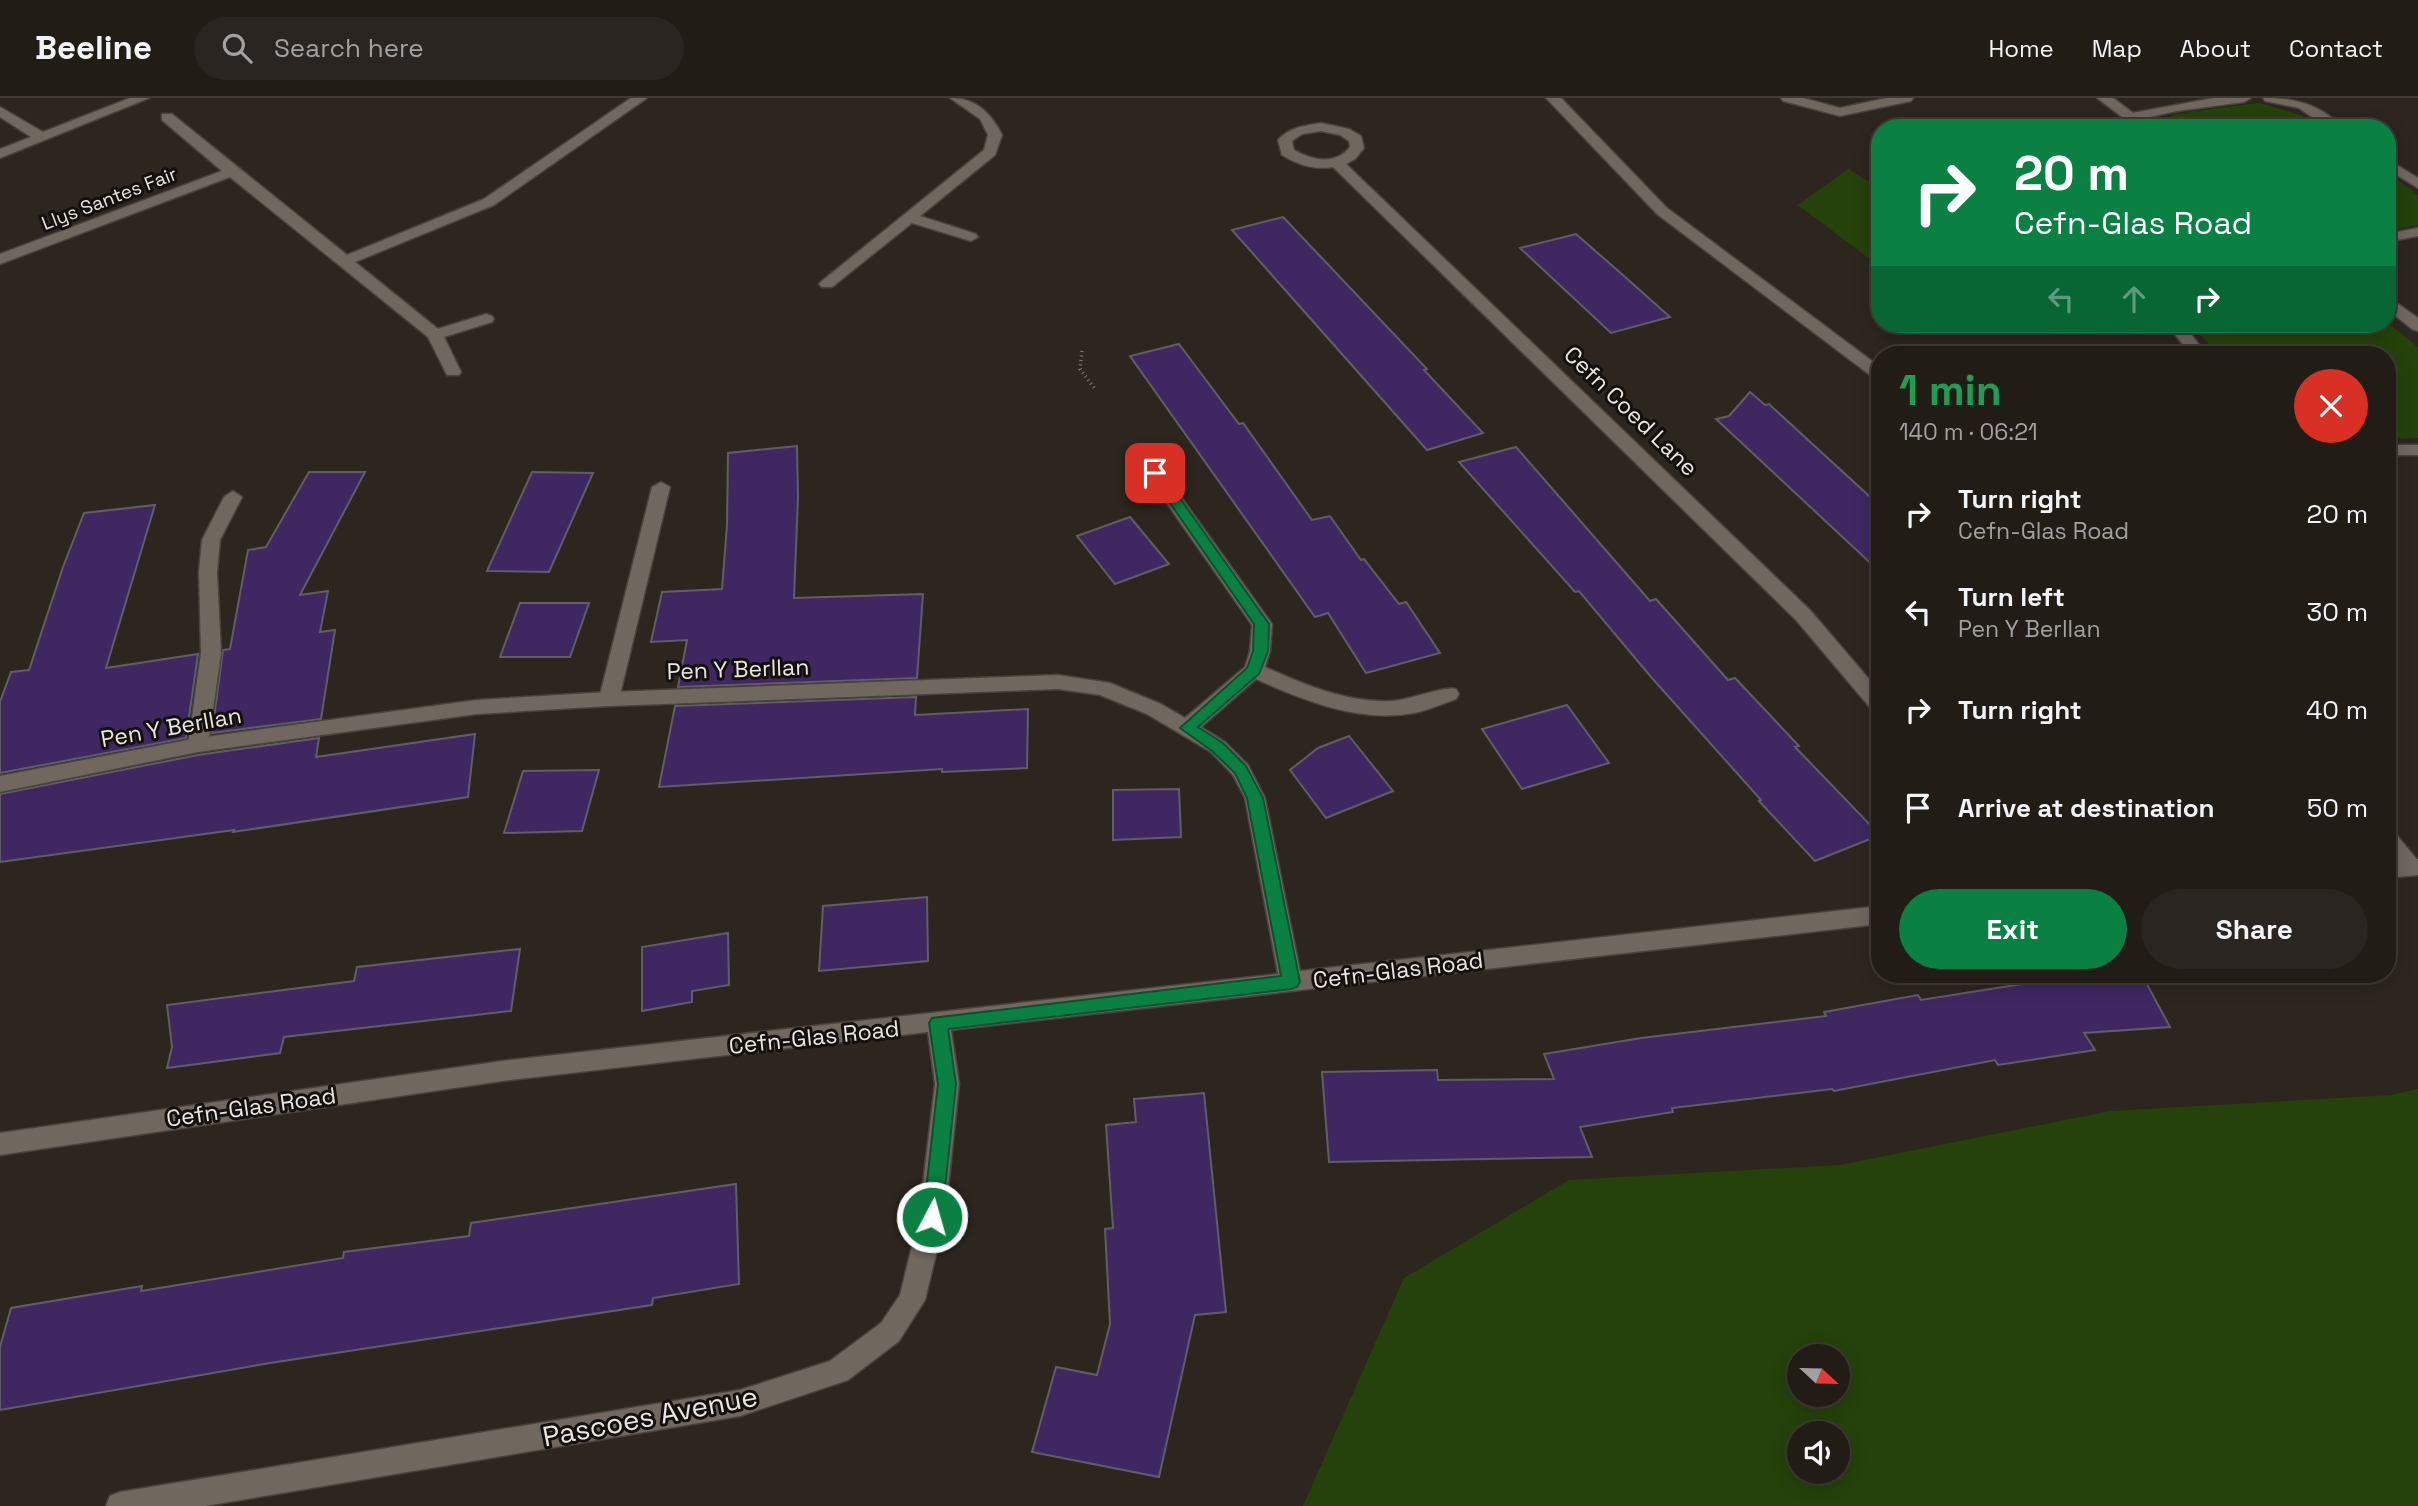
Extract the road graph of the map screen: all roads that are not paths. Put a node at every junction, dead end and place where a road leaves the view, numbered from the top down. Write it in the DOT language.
graph roads {
  1 [pos="142,98"];
  2 [pos="640,98"];
  3 [pos="957,98"];
  4 [pos="1553,98"];
  5 [pos="1788,98"];
  6 [pos="1906,98"];
  7 [pos="2104,98"];
  8 [pos="2244,98"];
  9 [pos="2270,98"];
  10 [pos="0,111"];
  11 [pos="167,117"];
  12 [pos="2132,117"];
  13 [pos="2135,119"];
  14 [pos="2323,119"];
  15 [pos="41,137"];
  16 [pos="0,154"];
  17 [pos="1338,163"];
  18 [pos="2396,169"];
  19 [pos="232,172"];
  20 [pos="2418,184"];
  21 [pos="909,217"];
  22 [pos="2418,232"];
  23 [pos="2396,236"];
  24 [pos="971,237"];
  25 [pos="0,259"];
  26 [pos="345,261"];
  27 [pos="827,284"];
  28 [pos="2396,308"];
  29 [pos="486,319"];
  30 [pos="2418,326"];
  31 [pos="435,335"];
  32 [pos="1871,368"];
  33 [pos="453,372"];
  34 [pos="2396,450"];
  35 [pos="2418,450"];
  36 [pos="1140,452"];
  37 [pos="661,487"];
  38 [pos="233,497"];
  39 [pos="1254,670"];
  40 [pos="1449,694"];
  41 [pos="1871,696"];
  42 [pos="609,699"];
  43 [pos="1187,728"];
  44 [pos="198,745"];
  45 [pos="0,784"];
  46 [pos="2396,849"];
  47 [pos="2414,868"];
  48 [pos="2396,869"];
  49 [pos="1871,916"];
  50 [pos="1291,982"];
  51 [pos="938,1023"];
  52 [pos="0,1144"];
  53 [pos="120,1506"];
  1 -- 15 [label="street"];
  2 -- 26 [label="street"];
  3 -- 21 [label="street"];
  4 -- 32 [label="street"];
  5 -- 6 [label="street"];
  7 -- 12 [label="street"];
  8 -- 12 [label="street"];
  9 -- 14 [label="street"];
  10 -- 15 [label="street"];
  11 -- 19 [label="street, Llys Santes Fair"];
  12 -- 13 [label="street"];
  15 -- 16 [label="street"];
  17 -- 17 [label="street"];
  17 -- 41 [label="street, Cefn Coed Lane"];
  18 -- 20 [label="street"];
  19 -- 25 [label="street, Llys Santes Fair"];
  19 -- 26 [label="street, Llys Santes Fair"];
  21 -- 24 [label="street"];
  21 -- 27 [label="street"];
  22 -- 23 [label="street"];
  26 -- 31 [label="street, Llys Santes Fair"];
  28 -- 30 [label="street"];
  29 -- 31 [label="street"];
  31 -- 33 [label="street"];
  34 -- 35 [label="street"];
  36 -- 39 [label="street"];
  37 -- 42 [label="street"];
  38 -- 44 [label="street"];
  39 -- 40 [label="street"];
  39 -- 43 [label="street"];
  42 -- 43 [label="street, Pen Y Berllan"];
  42 -- 44 [label="street, Pen Y Berllan"];
  43 -- 50 [label="street, Pen Y Berllan"];
  44 -- 45 [label="street, Pen Y Berllan"];
  46 -- 47 [label="street"];
  47 -- 48 [label="street"];
  49 -- 50 [label="street, Cefn-Glas Road"];
  50 -- 51 [label="street, Cefn-Glas Road"];
  51 -- 52 [label="street, Cefn-Glas Road"];
  51 -- 53 [label="street, Pascoes Avenue"];
}
